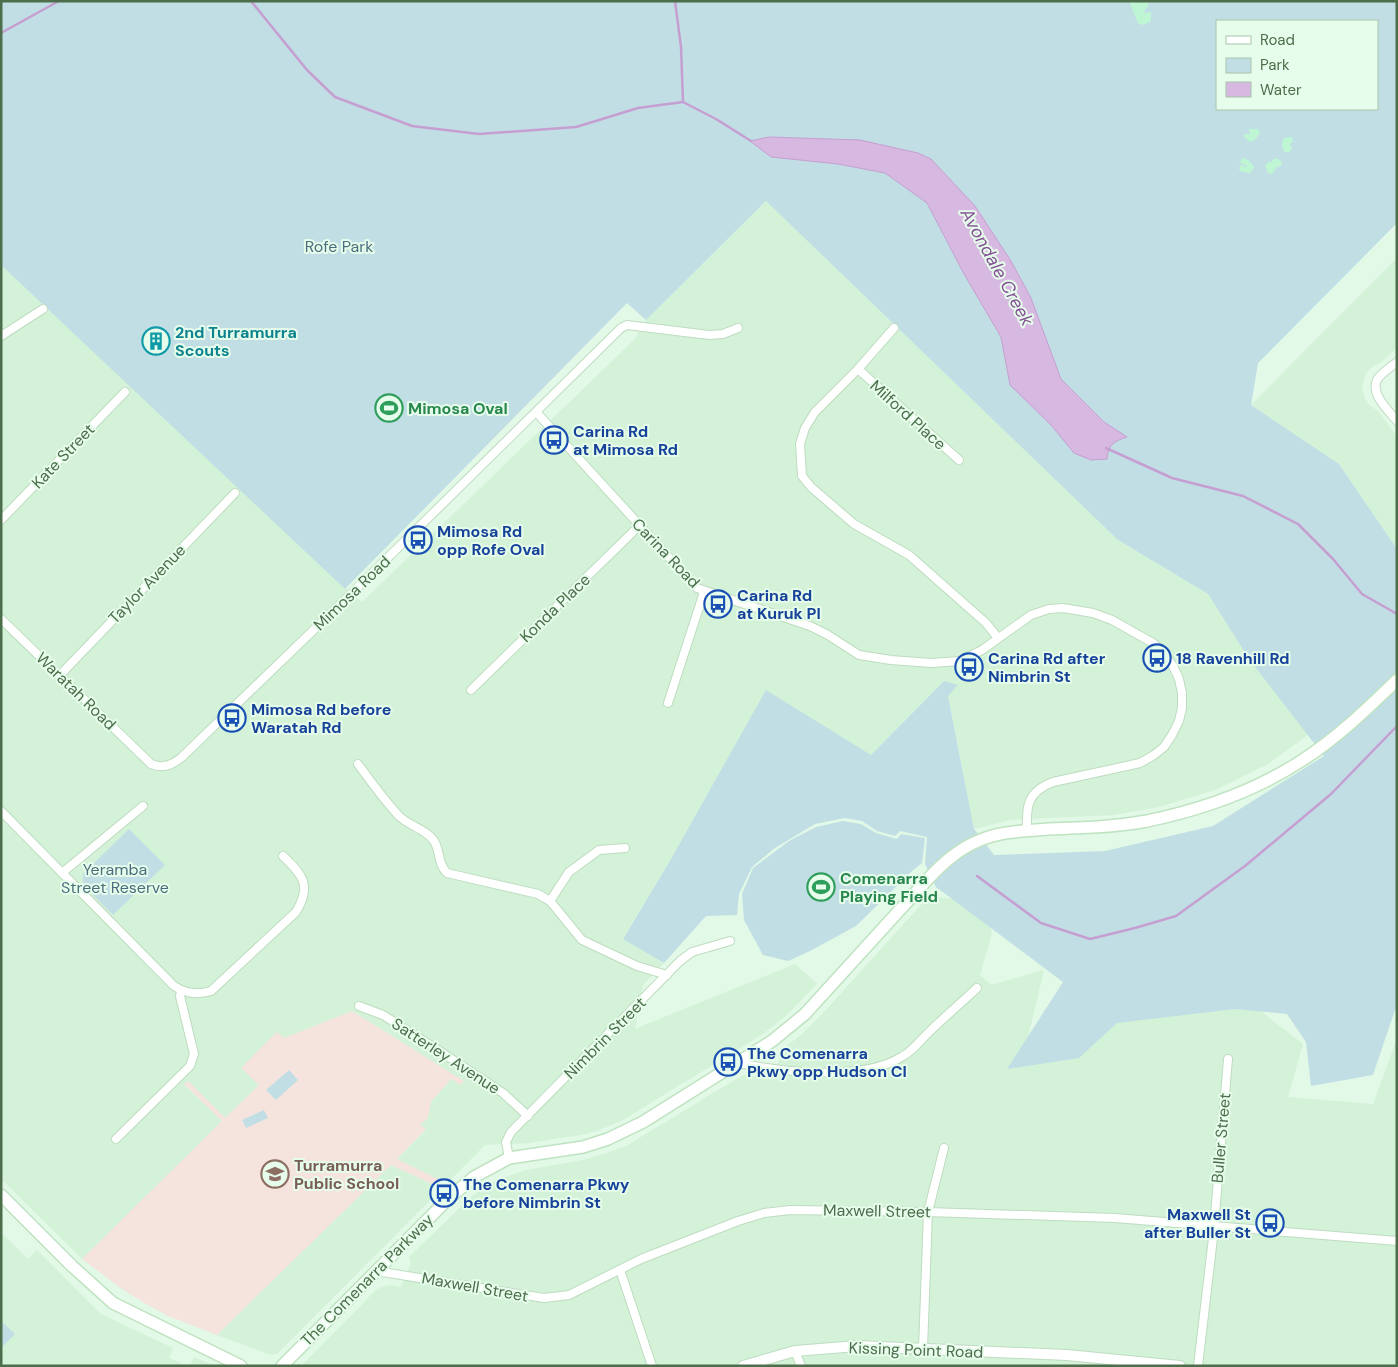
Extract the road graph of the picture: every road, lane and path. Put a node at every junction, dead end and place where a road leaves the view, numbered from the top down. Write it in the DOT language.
graph roads {
  1 [pos="43,308"];
  2 [pos="738,328"];
  3 [pos="894,328"];
  4 [pos="1,336"];
  5 [pos="1397,362"];
  6 [pos="858,369"];
  7 [pos="124,392"];
  8 [pos="537,413"];
  9 [pos="1397,421"];
  10 [pos="959,460"];
  11 [pos="235,493"];
  12 [pos="1,520"];
  13 [pos="639,526"];
  14 [pos="704,592"];
  15 [pos="1,619"];
  16 [pos="998,638"];
  17 [pos="60,675"];
  18 [pos="1397,680"];
  19 [pos="471,690"];
  20 [pos="668,703"];
  21 [pos="151,764"];
  22 [pos="358,764"];
  23 [pos="143,806"];
  24 [pos="1,811"];
  25 [pos="1027,831"];
  26 [pos="625,848"];
  27 [pos="284,856"];
  28 [pos="62,874"];
  29 [pos="550,901"];
  30 [pos="730,941"];
  31 [pos="667,975"];
  32 [pos="976,988"];
  33 [pos="181,991"];
  34 [pos="359,1006"];
  35 [pos="1228,1059"];
  36 [pos="738,1063"];
  37 [pos="528,1116"];
  38 [pos="116,1139"];
  39 [pos="944,1148"];
  40 [pos="509,1158"];
  41 [pos="1,1195"];
  42 [pos="928,1212"];
  43 [pos="1213,1225"];
  44 [pos="1397,1241"];
  45 [pos="620,1270"];
  46 [pos="376,1271"];
  47 [pos="923,1349"];
  48 [pos="795,1350"];
  49 [pos="241,1366"];
  50 [pos="282,1366"];
  51 [pos="652,1366"];
  52 [pos="743,1366"];
  53 [pos="801,1366"];
  54 [pos="1180,1366"];
  55 [pos="1198,1366"];
  1 -- 4 [label="street"];
  2 -- 8 [label="street, Mimosa Road"];
  3 -- 6 [label="street"];
  5 -- 9 [label="street"];
  6 -- 10 [label="street, Milford Place"];
  6 -- 16 [label="street"];
  7 -- 12 [label="street, Kate Street"];
  8 -- 13 [label="street, Carina Road"];
  8 -- 21 [label="street, Mimosa Road"];
  11 -- 17 [label="street, Taylor Avenue"];
  13 -- 14 [label="street, Carina Road"];
  13 -- 19 [label="street, Konda Place"];
  14 -- 16 [label="street, Carina Road"];
  14 -- 20 [label="street"];
  15 -- 17 [label="street, Waratah Road"];
  16 -- 25 [label="street, Carina Road"];
  17 -- 21 [label="street, Waratah Road"];
  18 -- 25 [label="main road, The Comenarra Parkway"];
  22 -- 29 [label="street"];
  23 -- 28 [label="street"];
  24 -- 28 [label="street"];
  25 -- 36 [label="main road, The Comenarra Parkway"];
  26 -- 29 [label="street"];
  27 -- 33 [label="street"];
  28 -- 33 [label="street"];
  29 -- 31 [label="street"];
  30 -- 31 [label="street, Nimbrin Street"];
  31 -- 37 [label="street, Nimbrin Street"];
  32 -- 36 [label="street"];
  33 -- 38 [label="street"];
  34 -- 37 [label="street, Satterley Avenue"];
  35 -- 43 [label="street, Buller Street"];
  36 -- 40 [label="main road, The Comenarra Parkway"];
  37 -- 40 [label="street, Nimbrin Street"];
  39 -- 42 [label="street"];
  40 -- 46 [label="main road, The Comenarra Parkway"];
  41 -- 49 [label="main road"];
  42 -- 43 [label="street, Maxwell Street"];
  42 -- 45 [label="street, Maxwell Street"];
  42 -- 47 [label="street"];
  43 -- 44 [label="street, Maxwell Street"];
  43 -- 55 [label="street, Buller Street"];
  45 -- 46 [label="street, Maxwell Street"];
  45 -- 51 [label="street"];
  46 -- 50 [label="main road, The Comenarra Parkway"];
  47 -- 48 [label="street, Kissing Point Road"];
  47 -- 54 [label="street, Kissing Point Road"];
  48 -- 52 [label="street, Kissing Point Road"];
  48 -- 53 [label="street"];
}
